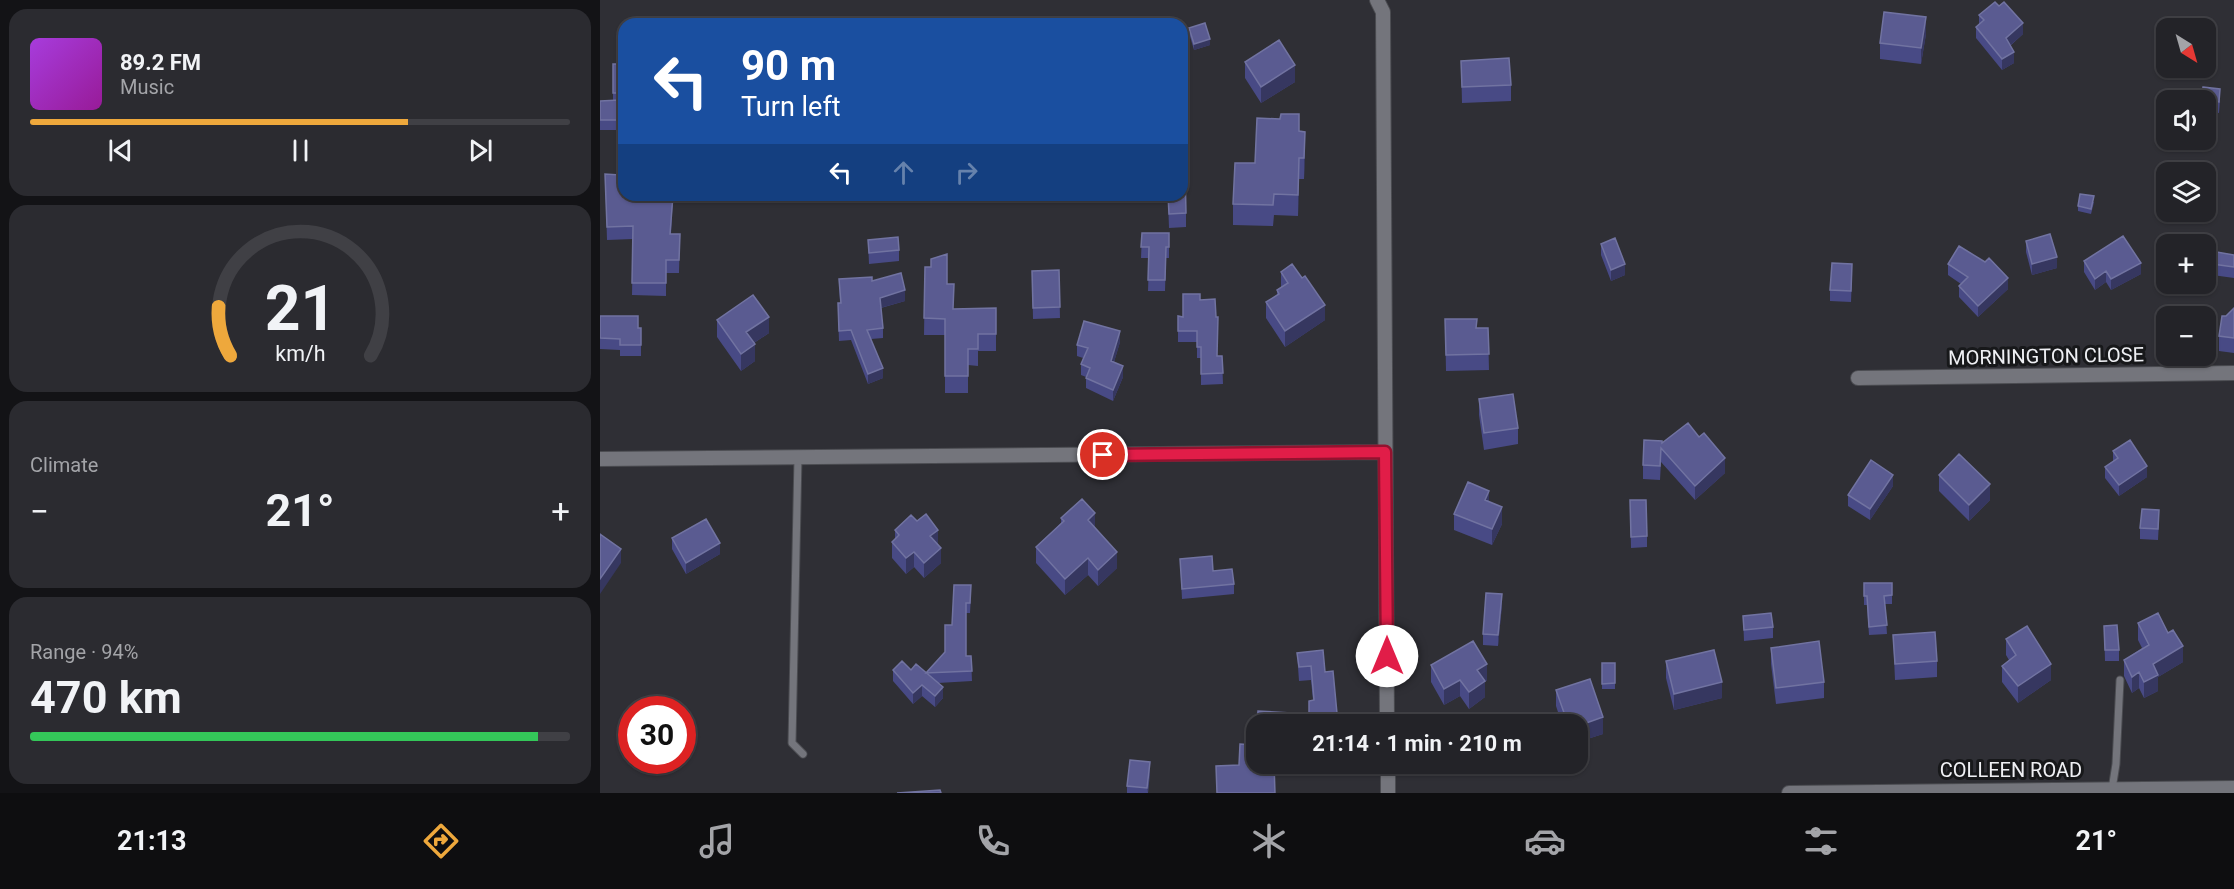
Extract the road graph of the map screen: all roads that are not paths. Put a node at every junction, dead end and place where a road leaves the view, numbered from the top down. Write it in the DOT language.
graph roads {
  1 [pos="1377,0"];
  2 [pos="2234,373"];
  3 [pos="1858,378"];
  4 [pos="1385,452"];
  5 [pos="798,457"];
  6 [pos="600,459"];
  7 [pos="2120,681"];
  8 [pos="1388,714"];
  9 [pos="803,754"];
  10 [pos="1388,774"];
  11 [pos="2234,788"];
  12 [pos="2112,789"];
  13 [pos="1388,793"];
  14 [pos="1789,793"];
  1 -- 4 [label="street"];
  2 -- 3 [label="street, MORNINGTON CLOSE"];
  4 -- 5 [label="street"];
  4 -- 8 [label="street"];
  5 -- 6 [label="street"];
  5 -- 9 [label="lane"];
  7 -- 12 [label="lane"];
  10 -- 13 [label="street"];
  11 -- 12 [label="street, COLLEEN ROAD"];
  12 -- 14 [label="street, COLLEEN ROAD"];
}
